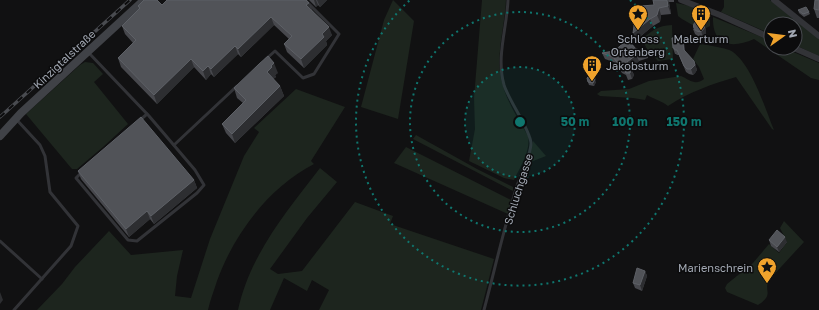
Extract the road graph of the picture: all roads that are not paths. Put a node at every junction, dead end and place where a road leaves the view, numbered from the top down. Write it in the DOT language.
graph roads {
  1 [pos="144,0"];
  2 [pos="305,0"];
  3 [pos="508,0"];
  4 [pos="681,0"];
  5 [pos="774,0"];
  6 [pos="763,34"];
  7 [pos="819,36"];
  8 [pos="88,52"];
  9 [pos="803,52"];
  10 [pos="819,59"];
  11 [pos="264,61"];
  12 [pos="241,82"];
  13 [pos="147,114"];
  14 [pos="16,119"];
  15 [pos="135,125"];
  16 [pos="0,136"];
  17 [pos="174,145"];
  18 [pos="82,172"];
  19 [pos="0,241"];
  20 [pos="42,279"];
  21 [pos="14,310"];
  22 [pos="484,310"];
  1 -- 8 [label="main road, Kinzigtalstraße"];
  2 -- 11 [label="lane"];
  3 -- 22 [label="lane, Schluchgasse"];
  4 -- 6 [label="street"];
  5 -- 7 [label="street"];
  8 -- 13 [label="lane"];
  8 -- 14 [label="main road, Kinzigtalstraße"];
  9 -- 10 [label="street"];
  12 -- 17 [label="lane"];
  13 -- 15 [label="lane"];
  13 -- 17 [label="lane"];
  14 -- 16 [label="main road, Kinzigtalstraße"];
  14 -- 20 [label="lane"];
  17 -- 18 [label="lane"];
  19 -- 20 [label="lane"];
  20 -- 21 [label="lane"];
}
